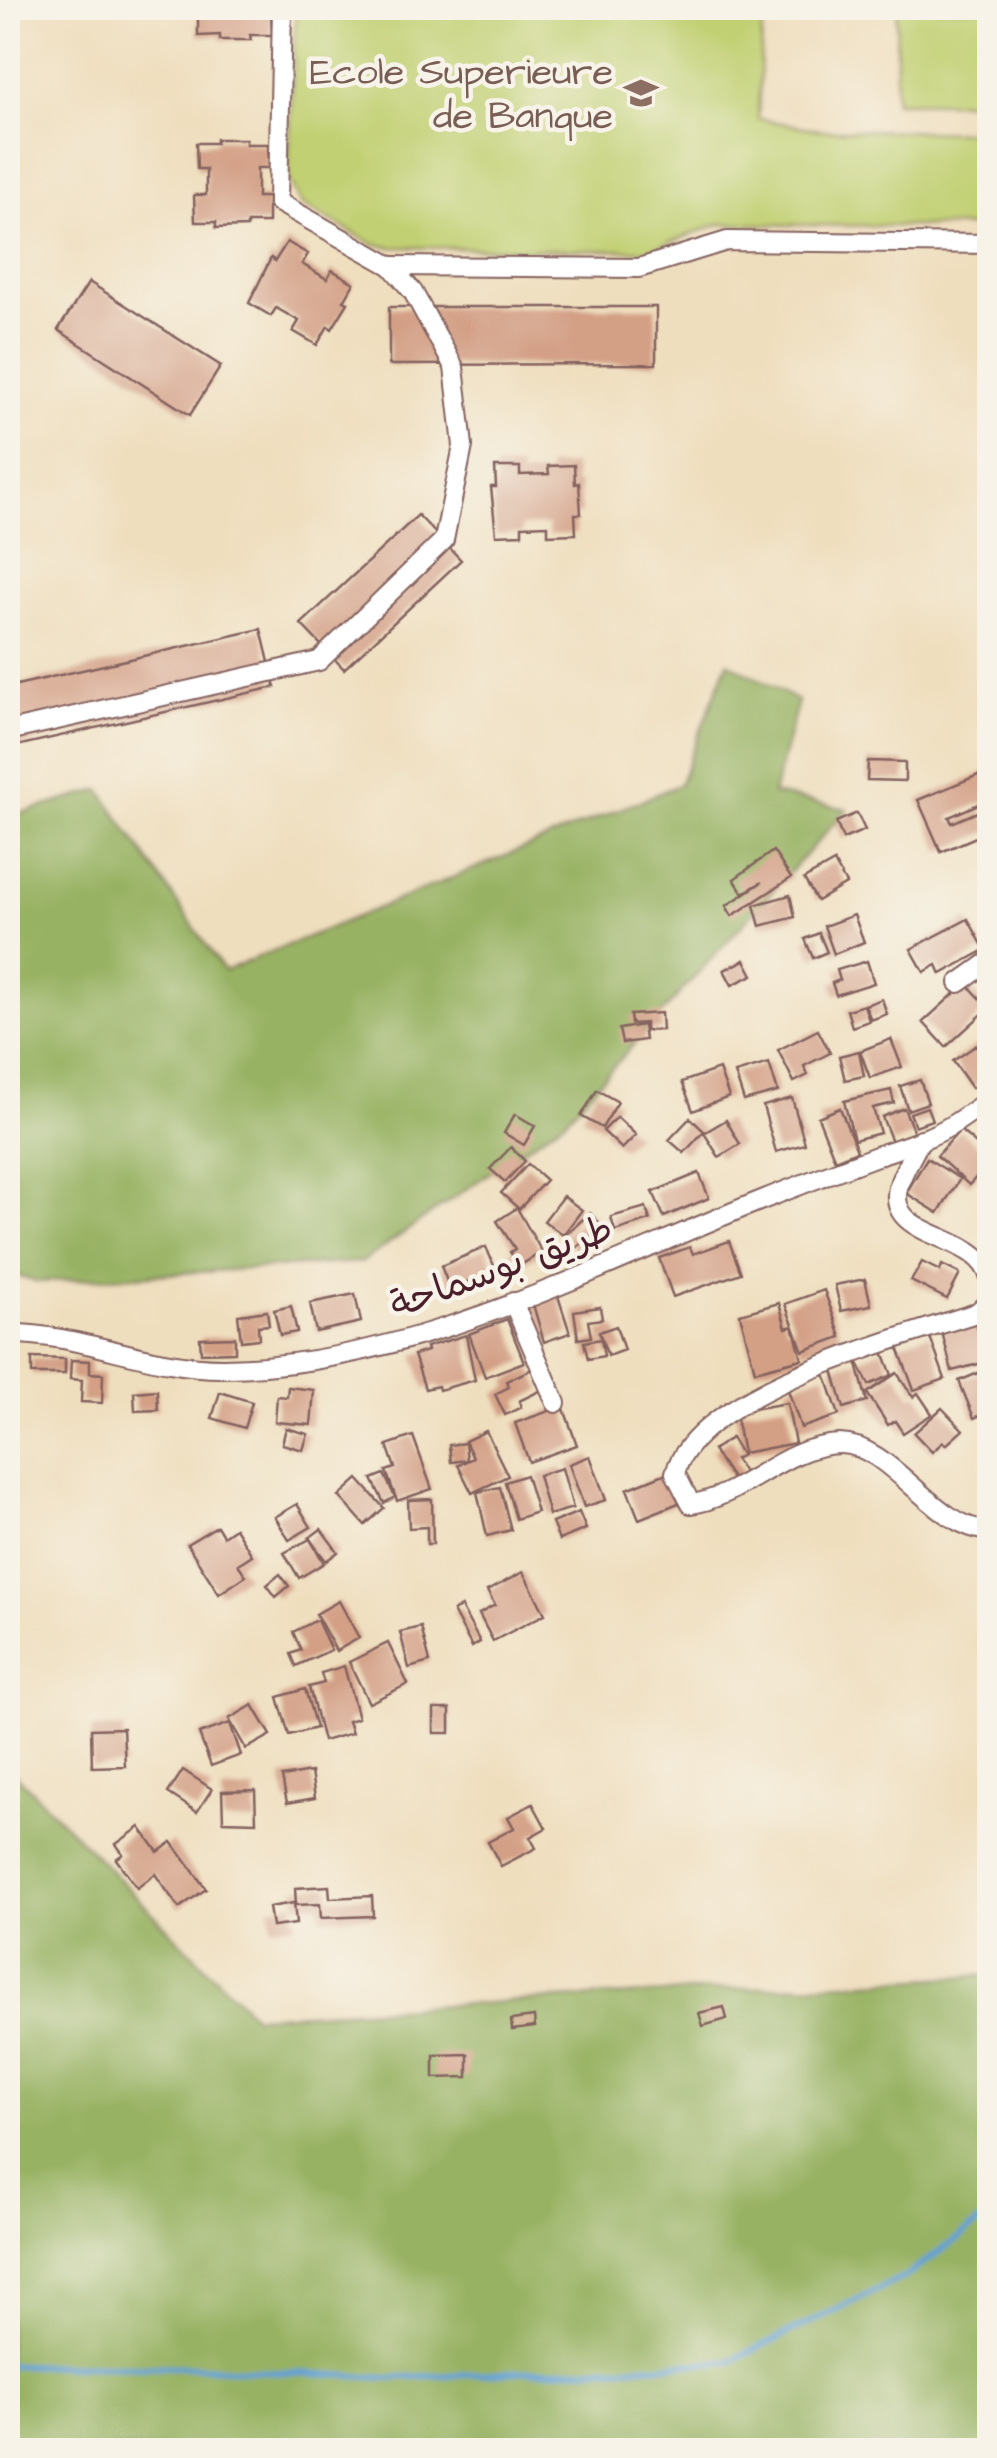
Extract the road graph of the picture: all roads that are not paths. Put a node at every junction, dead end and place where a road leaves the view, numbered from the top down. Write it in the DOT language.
graph roads {
  1 [pos="282,8"];
  2 [pos="990,244"];
  3 [pos="391,266"];
  4 [pos="8,731"];
  5 [pos="990,961"];
  6 [pos="958,982"];
  7 [pos="990,1099"];
  8 [pos="921,1138"];
  9 [pos="990,1279"];
  10 [pos="990,1294"];
  11 [pos="513,1302"];
  12 [pos="8,1334"];
  13 [pos="556,1403"];
  14 [pos="990,1532"];
  1 -- 3 [label="street"];
  2 -- 3 [label="street"];
  3 -- 4 [label="street"];
  5 -- 6 [label="street"];
  7 -- 8 [label="street, طريق بوسماحة"];
  8 -- 9 [label="street"];
  8 -- 11 [label="street, طريق بوسماحة"];
  10 -- 14 [label="street"];
  11 -- 12 [label="street, طريق بوسماحة"];
  11 -- 13 [label="street"];
}
